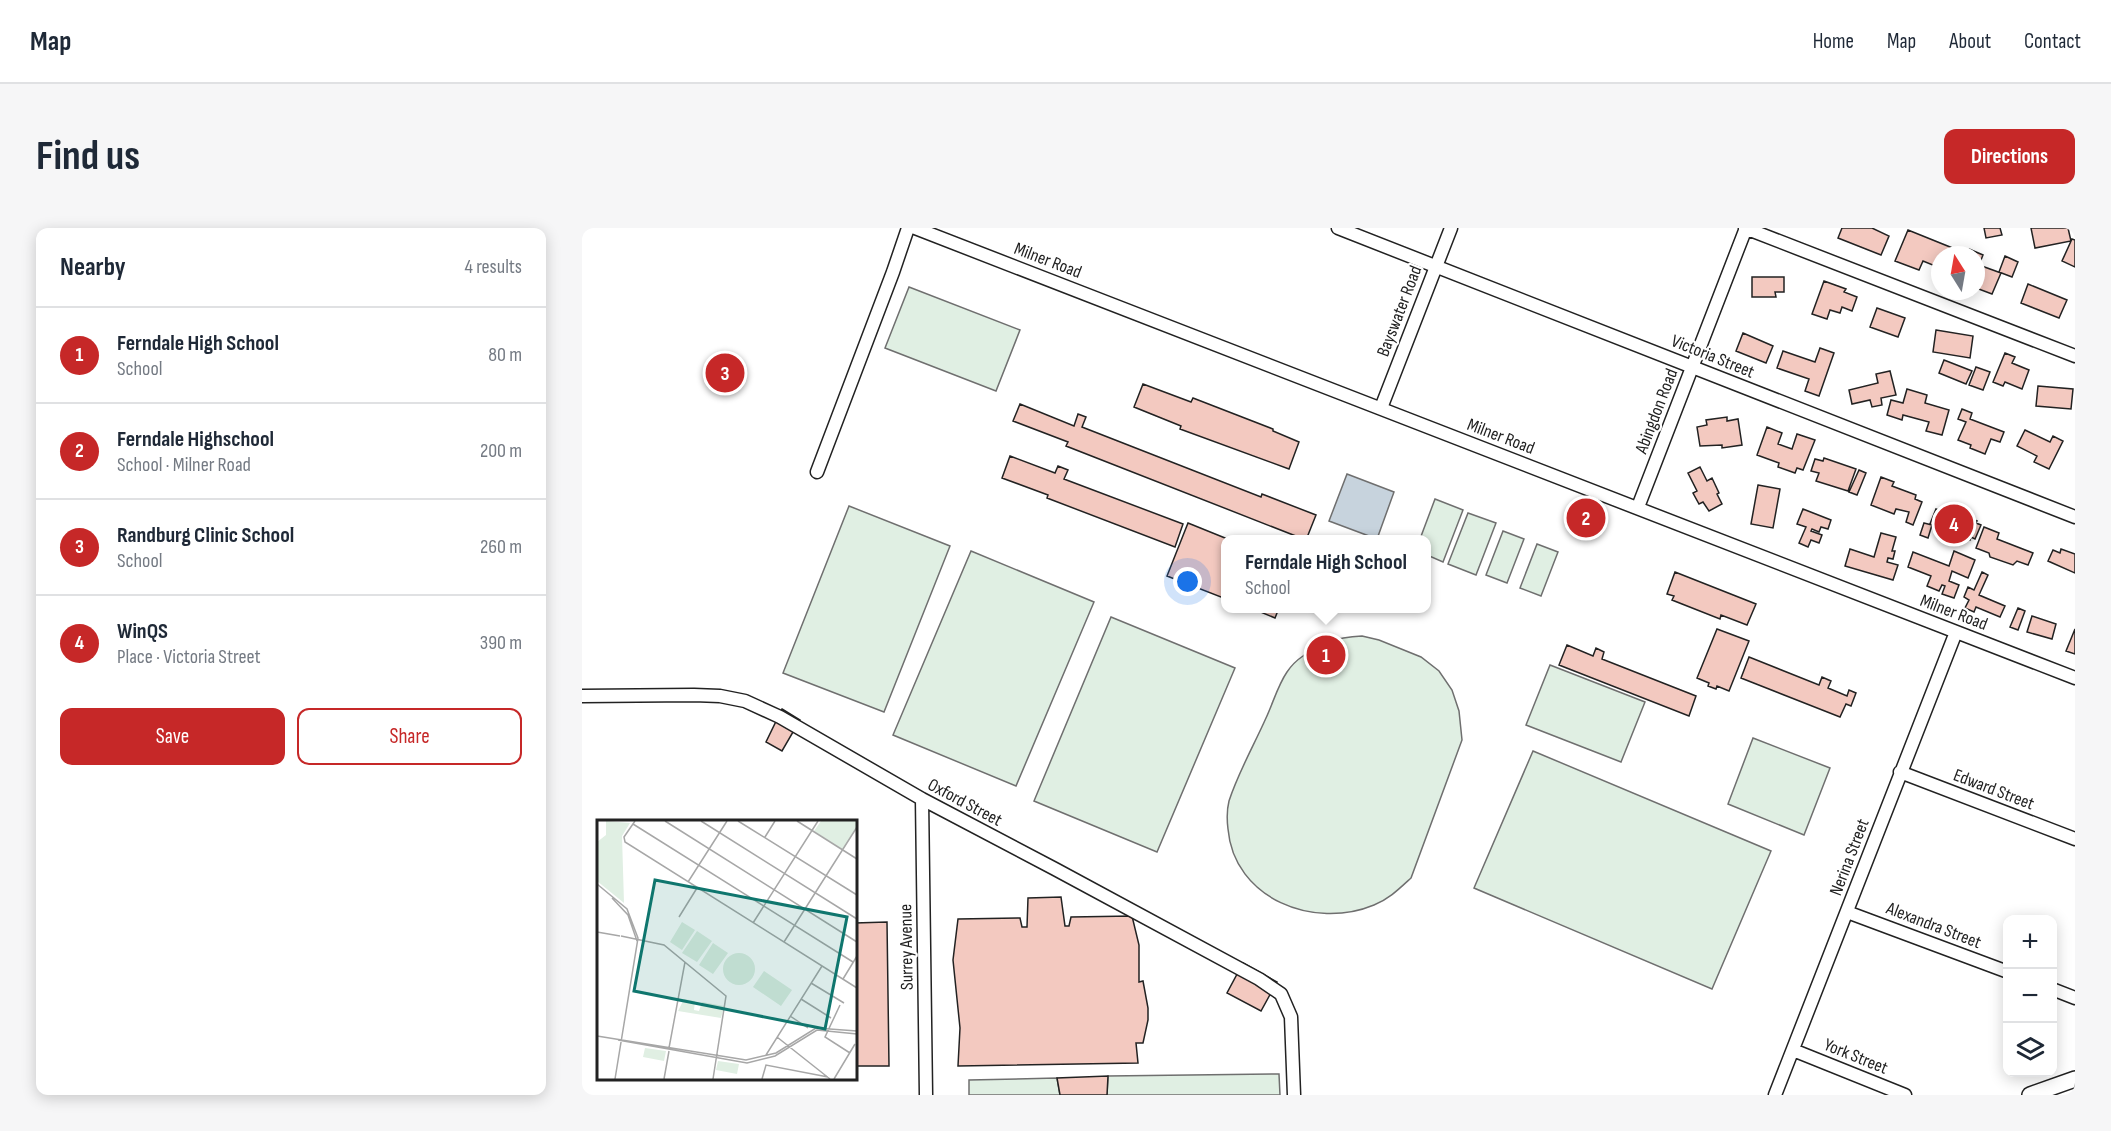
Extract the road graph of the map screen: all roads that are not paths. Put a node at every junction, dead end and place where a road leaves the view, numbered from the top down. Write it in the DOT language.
graph roads {
  1 [pos="908,228"];
  2 [pos="915,228"];
  3 [pos="1338,228"];
  4 [pos="1451,228"];
  5 [pos="1746,228"];
  6 [pos="1436,265"];
  7 [pos="2075,356"];
  8 [pos="1692,368"];
  9 [pos="1381,408"];
  10 [pos="817,472"];
  11 [pos="1638,507"];
  12 [pos="2075,517"];
  13 [pos="1956,632"];
  14 [pos="2075,678"];
  15 [pos="582,696"];
  16 [pos="1900,772"];
  17 [pos="922,799"];
  18 [pos="2075,839"];
  19 [pos="1847,912"];
  20 [pos="2003,970"];
  21 [pos="2057,991"];
  22 [pos="2075,998"];
  23 [pos="1793,1050"];
  24 [pos="2075,1079"];
  25 [pos="927,1095"];
  26 [pos="1294,1095"];
  27 [pos="1775,1095"];
  28 [pos="1905,1095"];
  29 [pos="2030,1095"];
  1 -- 10 [label="street"];
  2 -- 9 [label="street, Milner Road"];
  3 -- 6 [label="street, Victoria Street"];
  4 -- 6 [label="street, Bayswater Road"];
  5 -- 7 [label="street"];
  5 -- 8 [label="street, Abingdon Road"];
  6 -- 8 [label="street, Victoria Street"];
  6 -- 9 [label="street, Bayswater Road"];
  8 -- 11 [label="street, Abingdon Road"];
  8 -- 12 [label="street, Victoria Street"];
  9 -- 11 [label="street, Milner Road"];
  11 -- 13 [label="street, Milner Road"];
  13 -- 14 [label="street, Milner Road"];
  13 -- 16 [label="street, Nerina Street"];
  15 -- 17 [label="street, Oxford Street"];
  16 -- 18 [label="street, Edward Street"];
  16 -- 19 [label="street, Nerina Street"];
  17 -- 25 [label="street, Surrey Avenue"];
  17 -- 26 [label="street, Oxford Street"];
  19 -- 20 [label="street, Alexandra Street"];
  19 -- 23 [label="street, Nerina Street"];
  21 -- 22 [label="street"];
  23 -- 27 [label="street, Nerina Street"];
  23 -- 28 [label="street, York Street"];
  24 -- 29 [label="street"];
}
